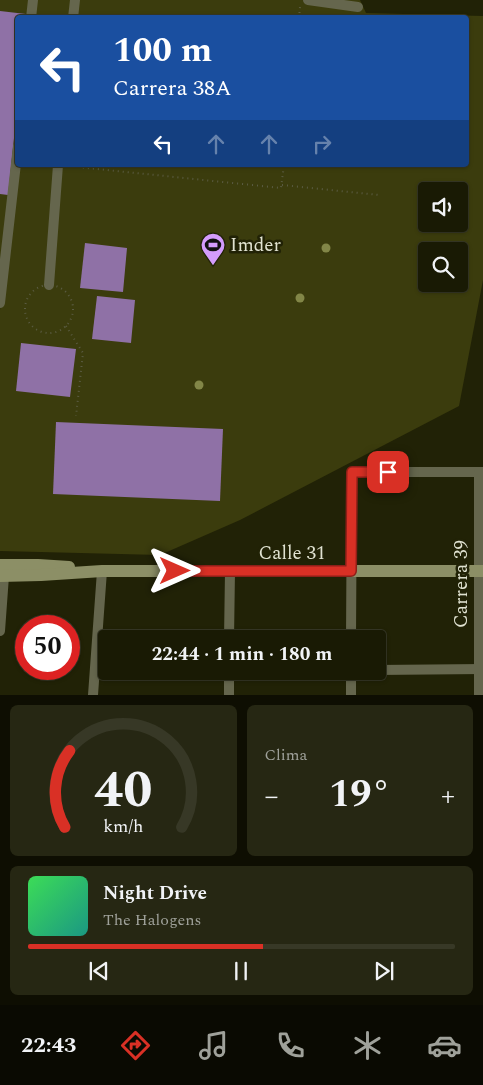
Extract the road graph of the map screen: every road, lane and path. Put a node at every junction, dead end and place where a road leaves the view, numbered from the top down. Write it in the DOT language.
graph roads {
  1 [pos="33,0"];
  2 [pos="75,0"];
  3 [pos="301,0"];
  4 [pos="308,0"];
  5 [pos="358,7"];
  6 [pos="31,15"];
  7 [pos="72,15"];
  8 [pos="299,15"];
  9 [pos="16,167"];
  10 [pos="58,167"];
  11 [pos="82,167"];
  12 [pos="284,167"];
  13 [pos="282,185"];
  14 [pos="379,195"];
  15 [pos="49,285"];
  16 [pos="0,302"];
  17 [pos="66,326"];
  18 [pos="76,416"];
  19 [pos="481,472"];
  20 [pos="102,571"];
  21 [pos="230,571"];
  22 [pos="351,571"];
  23 [pos="481,571"];
  24 [pos="1,572"];
  25 [pos="229,630"];
  26 [pos="351,630"];
  27 [pos="0,631"];
  28 [pos="481,669"];
  29 [pos="386,670"];
  30 [pos="95,671"];
  31 [pos="229,680"];
  32 [pos="351,680"];
  33 [pos="93,695"];
  34 [pos="229,695"];
  35 [pos="352,695"];
  36 [pos="479,695"];
  1 -- 6 [label="street"];
  2 -- 7 [label="street"];
  3 -- 8 [label="path"];
  4 -- 5 [label="street"];
  9 -- 16 [label="street"];
  10 -- 15 [label="street"];
  11 -- 13 [label="path"];
  12 -- 13 [label="path"];
  13 -- 14 [label="path"];
  15 -- 17 [label="path"];
  15 -- 17 [label="path"];
  17 -- 18 [label="path"];
  19 -- 22 [label="street"];
  19 -- 23 [label="street, Carrera 39"];
  20 -- 21 [label="main road, Calle 31"];
  20 -- 24 [label="main road, Calle 31"];
  20 -- 30 [label="street"];
  21 -- 22 [label="main road, Calle 31"];
  21 -- 25 [label="street"];
  22 -- 23 [label="main road, Calle 31"];
  22 -- 26 [label="street"];
  23 -- 28 [label="street, Carrera 39"];
  24 -- 27 [label="street"];
  28 -- 29 [label="street"];
  28 -- 36 [label="street, Carrera 39"];
  30 -- 33 [label="street"];
  31 -- 34 [label="street"];
  32 -- 35 [label="street"];
}
